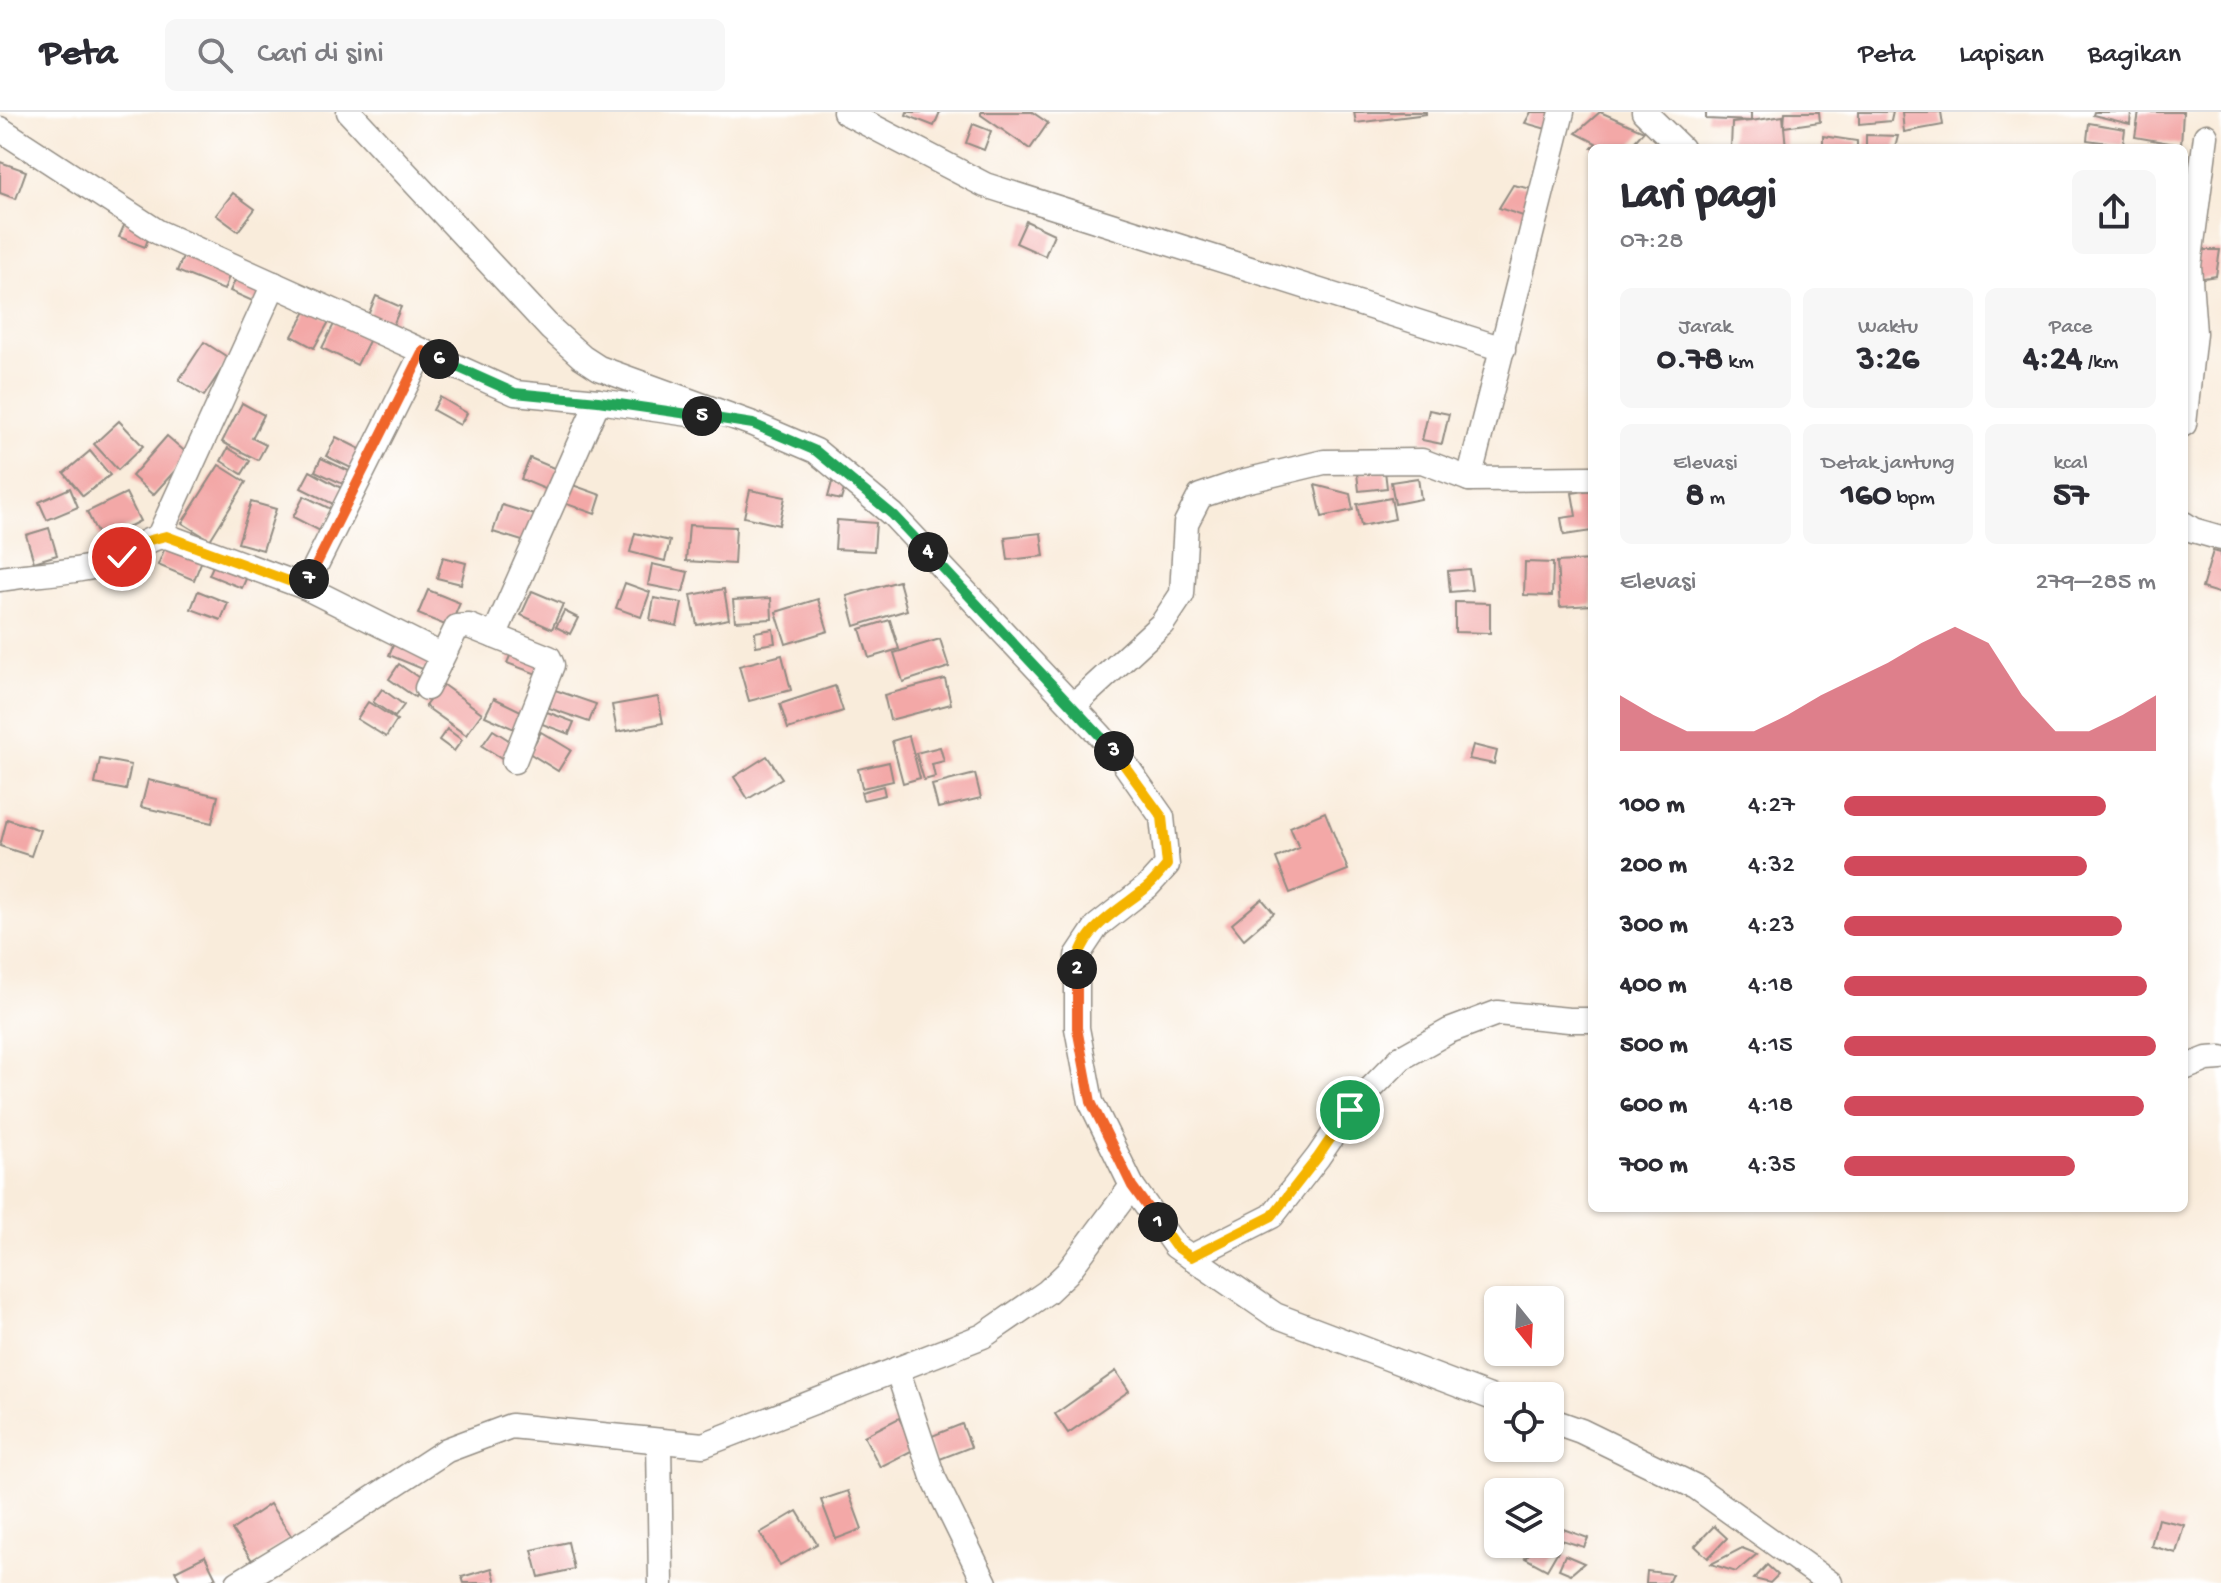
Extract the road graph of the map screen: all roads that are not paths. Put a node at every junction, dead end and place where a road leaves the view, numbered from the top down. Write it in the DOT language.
graph roads {
  1 [pos="349,112"];
  2 [pos="845,112"];
  3 [pos="1562,112"];
  4 [pos="1644,112"];
  5 [pos="0,129"];
  6 [pos="2206,136"];
  7 [pos="1677,144"];
  8 [pos="274,284"];
  9 [pos="1503,349"];
  10 [pos="423,351"];
  11 [pos="2188,388"];
  12 [pos="598,401"];
  13 [pos="753,424"];
  14 [pos="1588,478"];
  15 [pos="1469,479"];
  16 [pos="2188,527"];
  17 [pos="159,536"];
  18 [pos="2221,538"];
  19 [pos="0,579"];
  20 [pos="305,587"];
  21 [pos="494,636"];
  22 [pos="441,655"];
  23 [pos="427,688"];
  24 [pos="1073,706"];
  25 [pos="514,761"];
  26 [pos="1588,1020"];
  27 [pos="2221,1058"];
  28 [pos="2188,1066"];
  29 [pos="1132,1186"];
  30 [pos="1191,1257"];
  31 [pos="897,1369"];
  32 [pos="1484,1395"];
  33 [pos="1564,1425"];
  34 [pos="659,1441"];
  35 [pos="238,1583"];
  36 [pos="661,1583"];
  37 [pos="985,1583"];
  38 [pos="1830,1583"];
  1 -- 13 [label="street"];
  2 -- 9 [label="street"];
  3 -- 9 [label="street"];
  4 -- 7 [label="street"];
  5 -- 8 [label="street"];
  6 -- 11 [label="street"];
  8 -- 10 [label="street"];
  8 -- 17 [label="street"];
  9 -- 15 [label="street"];
  10 -- 12 [label="street"];
  10 -- 20 [label="street"];
  12 -- 13 [label="street"];
  12 -- 21 [label="street"];
  13 -- 24 [label="street"];
  14 -- 15 [label="street"];
  15 -- 24 [label="street"];
  16 -- 18 [label="street"];
  17 -- 19 [label="street"];
  17 -- 20 [label="street"];
  20 -- 22 [label="street"];
  21 -- 22 [label="street"];
  21 -- 25 [label="street"];
  22 -- 23 [label="street"];
  24 -- 29 [label="street"];
  26 -- 30 [label="street"];
  27 -- 28 [label="street"];
  29 -- 30 [label="street"];
  29 -- 31 [label="street"];
  30 -- 32 [label="street"];
  31 -- 34 [label="street"];
  31 -- 37 [label="street"];
  33 -- 38 [label="street"];
  34 -- 35 [label="street"];
  34 -- 36 [label="street"];
}
